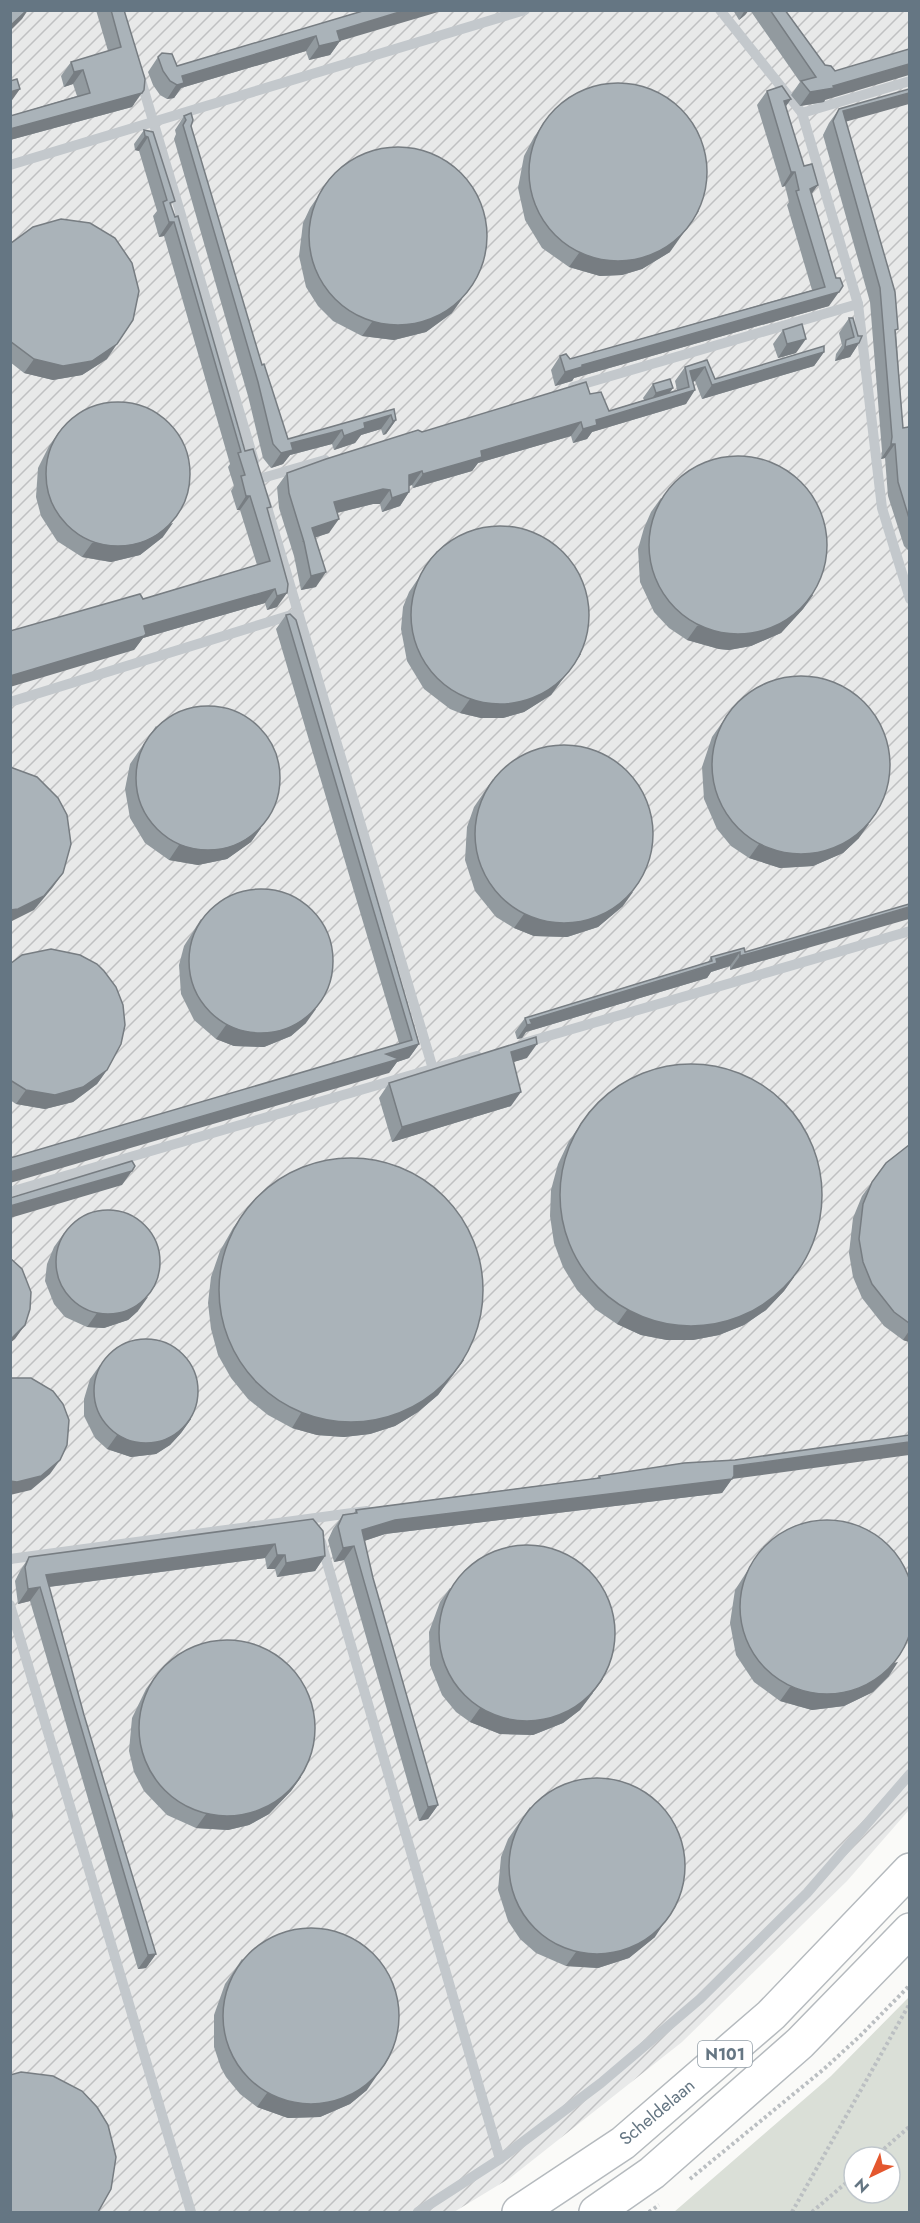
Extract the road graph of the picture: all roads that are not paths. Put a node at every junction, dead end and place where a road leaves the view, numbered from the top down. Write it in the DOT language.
graph roads {
  1 [pos="525,10"];
  2 [pos="720,10"];
  3 [pos="137,67"];
  4 [pos="909,81"];
  5 [pos="802,113"];
  6 [pos="154,123"];
  7 [pos="10,165"];
  8 [pos="858,304"];
  9 [pos="559,391"];
  10 [pos="340,456"];
  11 [pos="259,479"];
  12 [pos="909,599"];
  13 [pos="298,613"];
  14 [pos="10,702"];
  15 [pos="909,931"];
  16 [pos="513,1046"];
  17 [pos="490,1052"];
  18 [pos="433,1069"];
  19 [pos="10,1192"];
  20 [pos="373,1510"];
  21 [pos="314,1518"];
  22 [pos="10,1559"];
  23 [pos="10,1605"];
  24 [pos="909,1774"];
  25 [pos="909,1870"];
  26 [pos="909,1930"];
  27 [pos="500,2159"];
  28 [pos="190,2212"];
  29 [pos="418,2212"];
  30 [pos="519,2212"];
  31 [pos="596,2212"];
  1 -- 6 [label="lane"];
  2 -- 5 [label="lane"];
  3 -- 6 [label="lane"];
  4 -- 5 [label="lane"];
  5 -- 8 [label="lane"];
  6 -- 7 [label="lane"];
  6 -- 11 [label="lane"];
  8 -- 9 [label="lane"];
  8 -- 12 [label="lane"];
  10 -- 11 [label="lane"];
  11 -- 13 [label="lane"];
  13 -- 14 [label="lane"];
  13 -- 18 [label="lane"];
  15 -- 16 [label="lane"];
  17 -- 18 [label="lane"];
  18 -- 19 [label="lane"];
  20 -- 21 [label="lane"];
  21 -- 22 [label="lane"];
  21 -- 27 [label="lane"];
  23 -- 28 [label="lane"];
  24 -- 27 [label="lane"];
  25 -- 30 [label="main road, Scheldelaan / N101"];
  26 -- 31 [label="main road, N101"];
  27 -- 29 [label="lane"];
}
